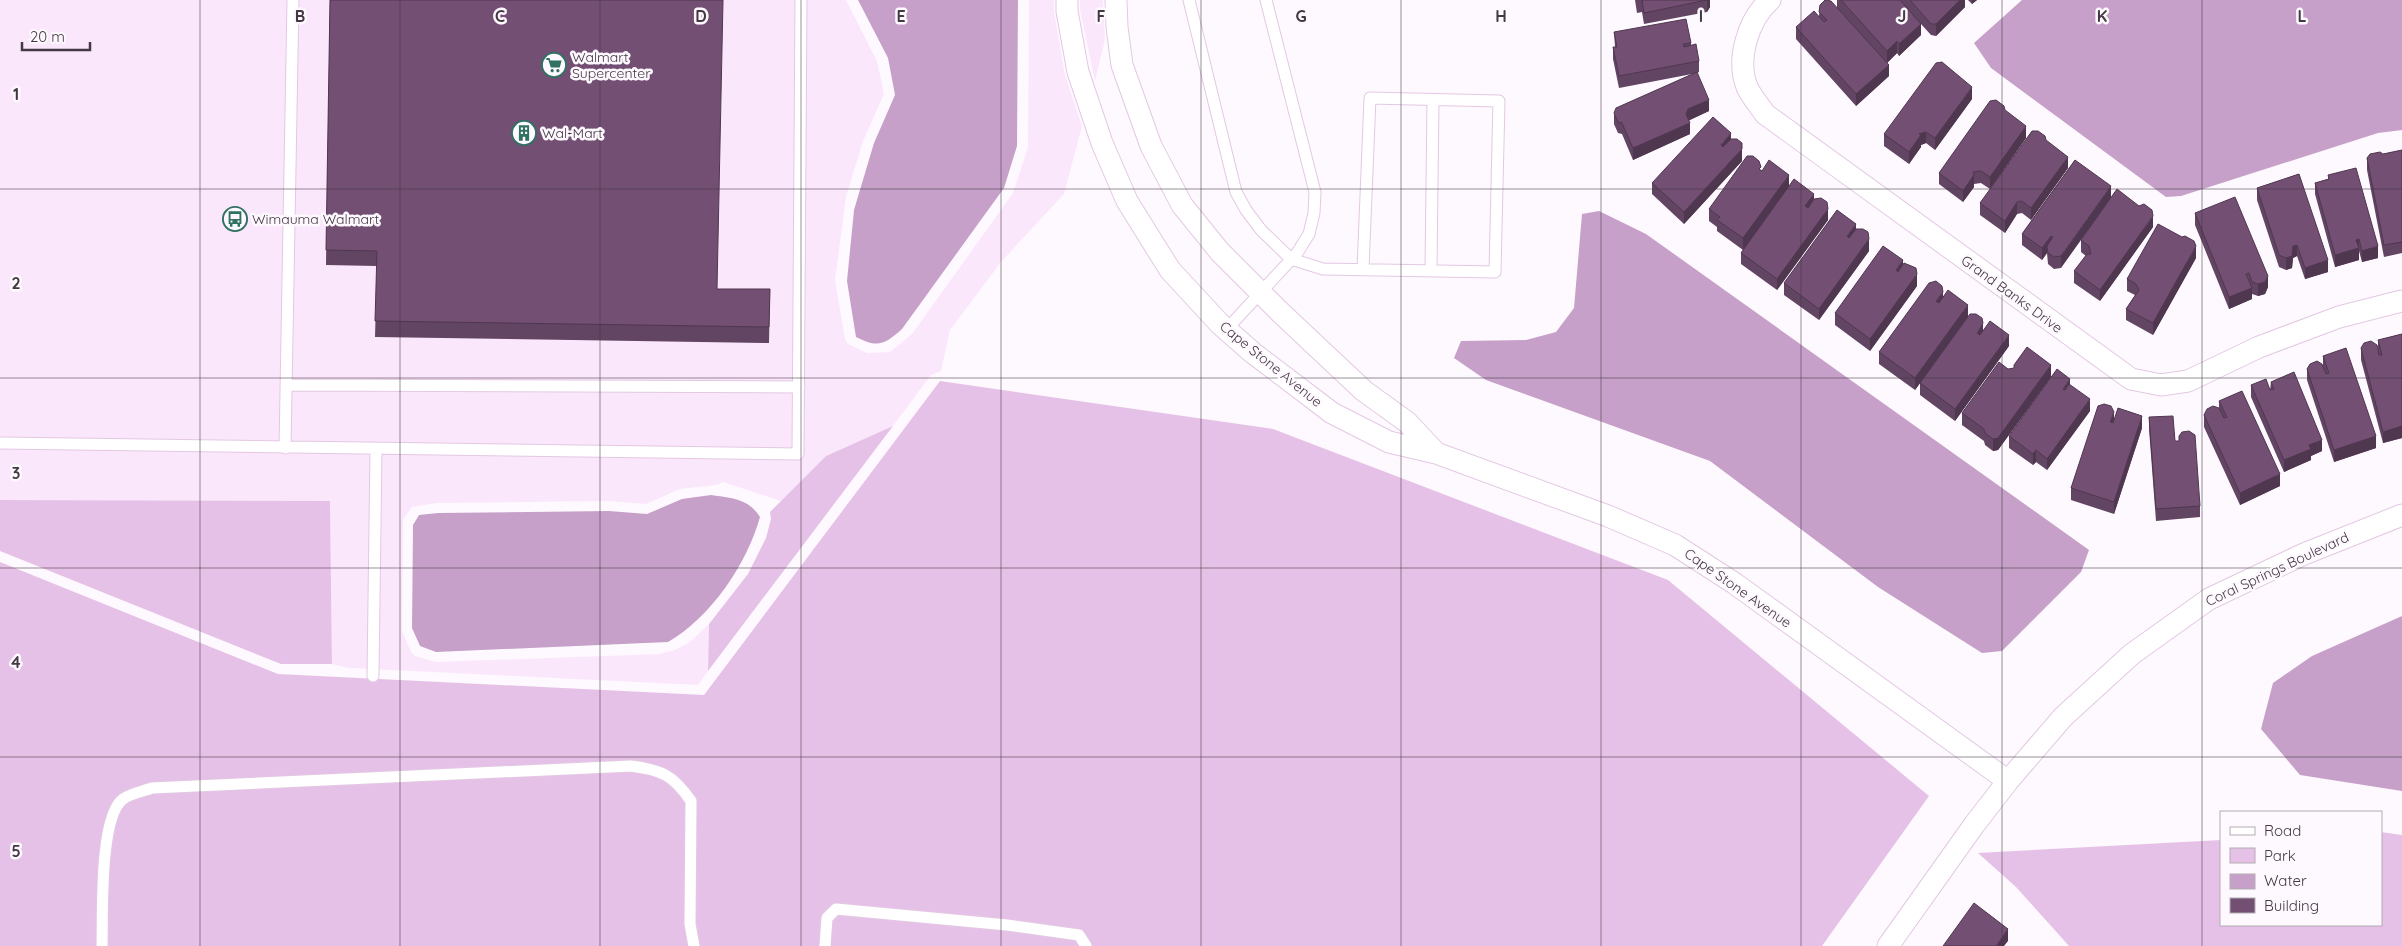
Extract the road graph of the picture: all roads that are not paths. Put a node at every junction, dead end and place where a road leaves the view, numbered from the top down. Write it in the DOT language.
graph roads {
  1 [pos="293,0"];
  2 [pos="800,0"];
  3 [pos="1067,0"];
  4 [pos="1116,0"];
  5 [pos="1190,0"];
  6 [pos="1266,0"];
  7 [pos="1770,0"];
  8 [pos="1433,100"];
  9 [pos="1291,259"];
  10 [pos="1363,269"];
  11 [pos="1432,270"];
  12 [pos="1260,292"];
  13 [pos="2402,301"];
  14 [pos="1226,330"];
  15 [pos="286,385"];
  16 [pos="798,388"];
  17 [pos="0,443"];
  18 [pos="285,448"];
  19 [pos="376,449"];
  20 [pos="1436,453"];
  21 [pos="2402,515"];
  22 [pos="373,676"];
  23 [pos="2008,781"];
  24 [pos="102,946"];
  25 [pos="694,946"];
  26 [pos="825,946"];
  27 [pos="1086,946"];
  28 [pos="1888,946"];
  1 -- 15 [label="lane"];
  2 -- 16 [label="lane"];
  3 -- 14 [label="street, Cape Stone Avenue"];
  4 -- 12 [label="street, Cape Stone Avenue"];
  5 -- 9 [label="lane"];
  6 -- 9 [label="lane"];
  7 -- 13 [label="street, Grand Banks Drive"];
  8 -- 10 [label="lane"];
  8 -- 11 [label="lane"];
  8 -- 11 [label="lane"];
  9 -- 10 [label="lane"];
  9 -- 12 [label="lane"];
  10 -- 11 [label="lane"];
  12 -- 14 [label="lane"];
  12 -- 20 [label="street, Cape Stone Avenue"];
  14 -- 20 [label="street, Cape Stone Avenue"];
  15 -- 16 [label="lane"];
  15 -- 18 [label="lane"];
  16 -- 19 [label="lane"];
  17 -- 18 [label="lane"];
  18 -- 19 [label="lane"];
  19 -- 22 [label="lane"];
  20 -- 23 [label="street, Cape Stone Avenue"];
  21 -- 23 [label="street, Coral Springs Boulevard"];
  23 -- 28 [label="street, Coral Springs Boulevard"];
  24 -- 25 [label="lane"];
  26 -- 27 [label="lane"];
}
